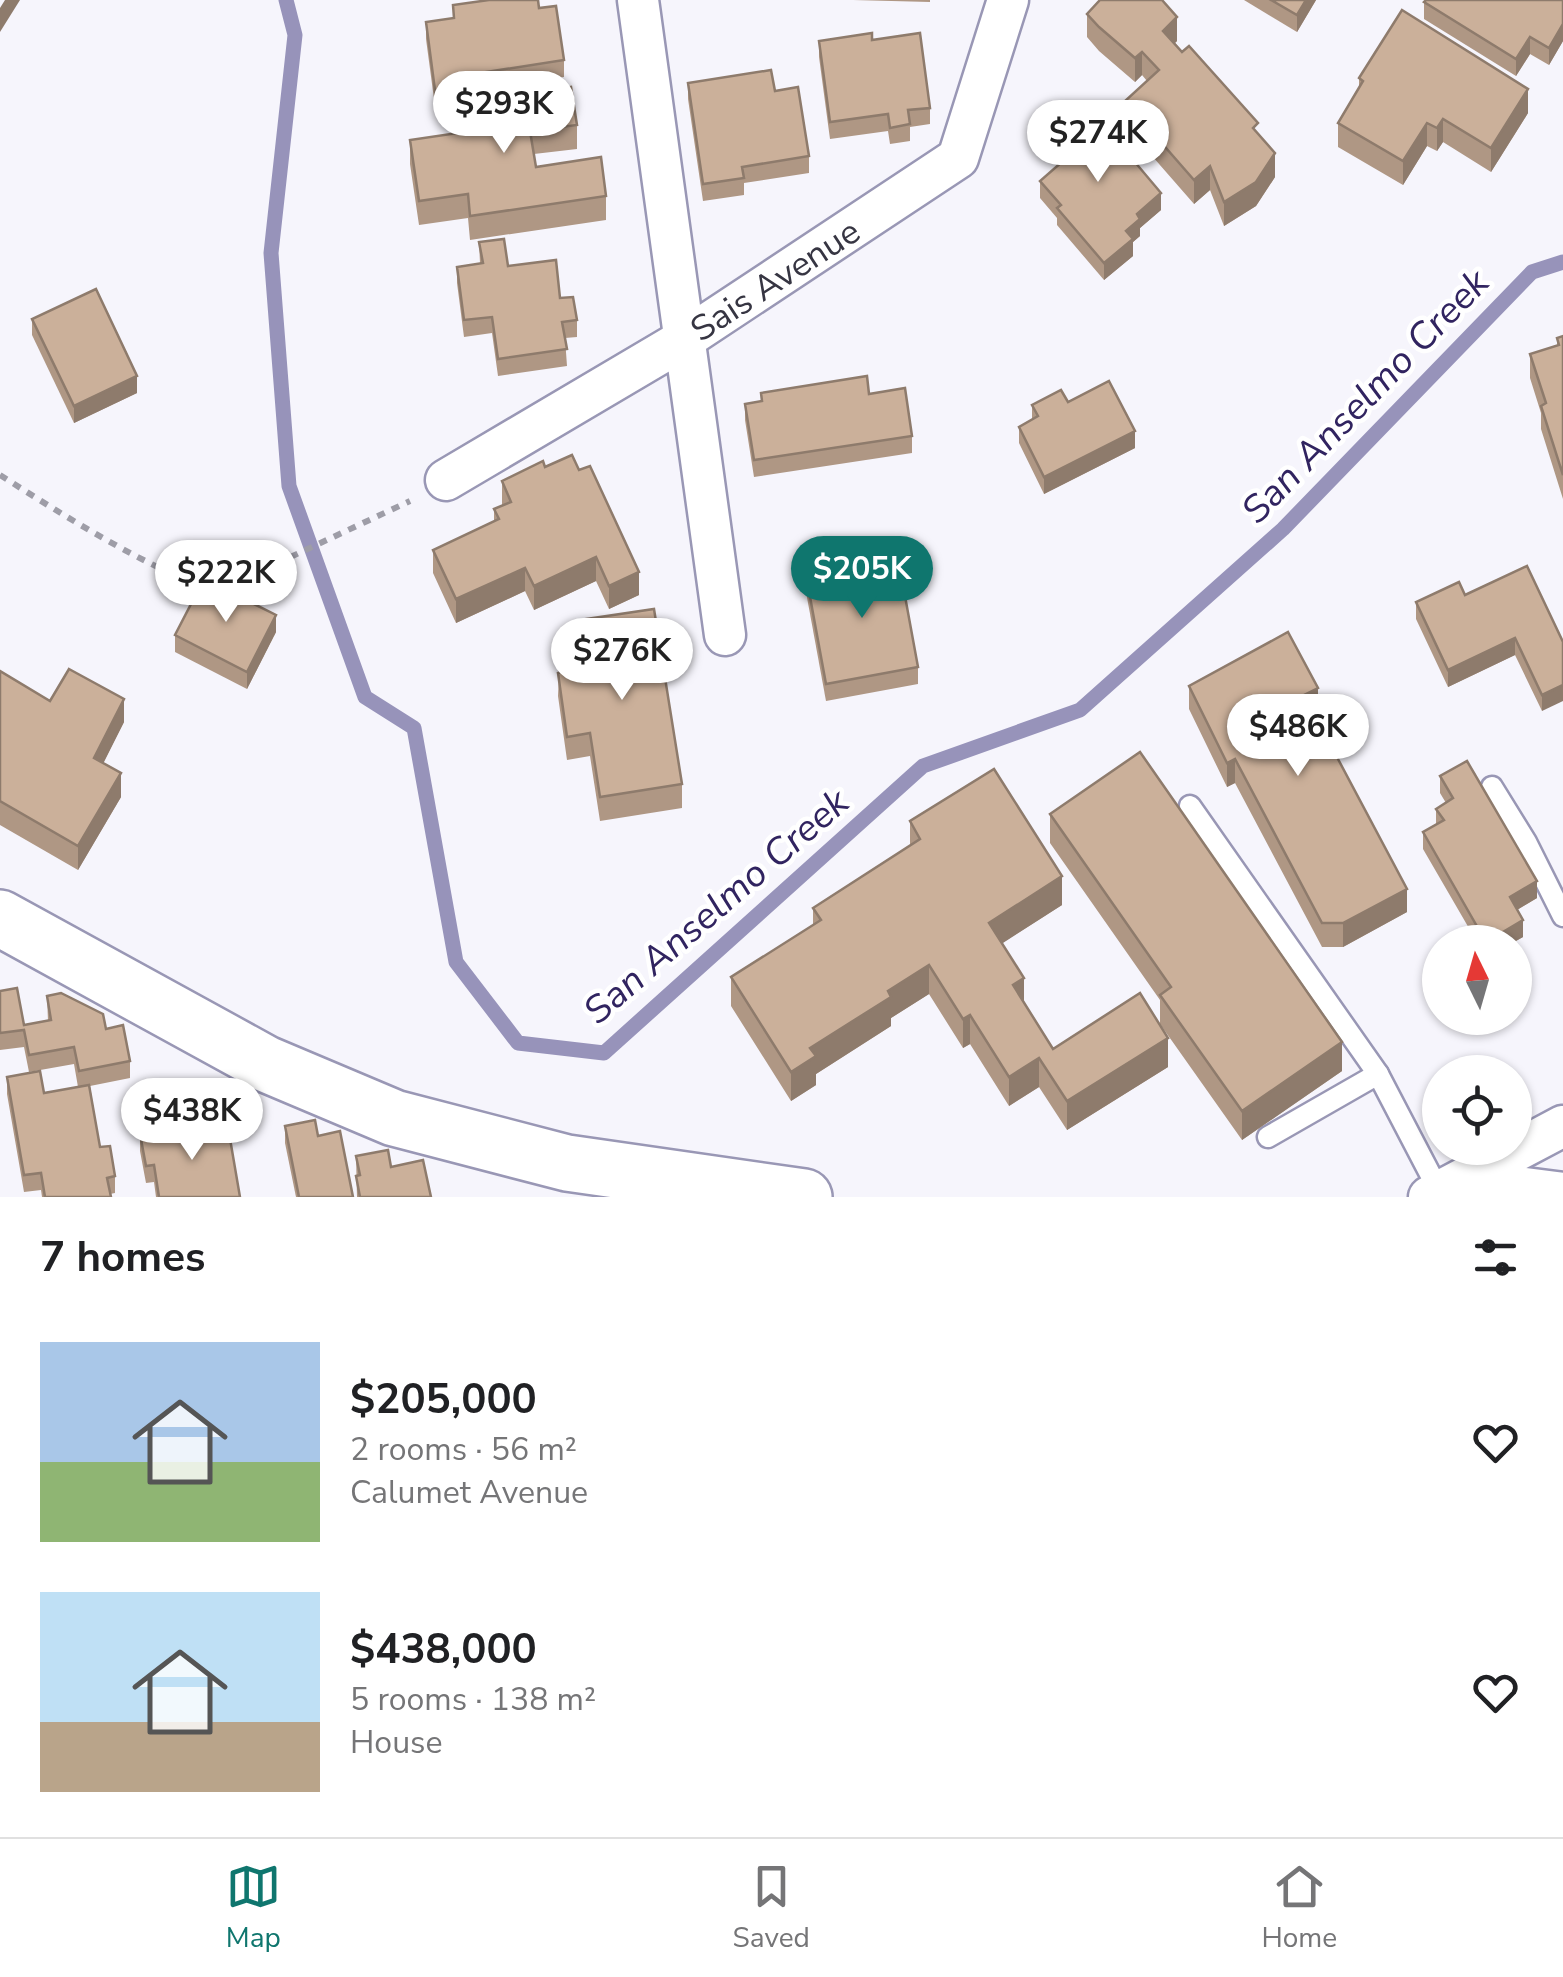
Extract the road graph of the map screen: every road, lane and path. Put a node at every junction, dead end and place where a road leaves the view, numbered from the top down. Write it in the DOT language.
graph roads {
  1 [pos="638,0"];
  2 [pos="1008,0"];
  3 [pos="683,340"];
  4 [pos="0,476"];
  5 [pos="430,490"];
  6 [pos="725,635"];
  7 [pos="1492,787"];
  8 [pos="1190,806"];
  9 [pos="1563,916"];
  10 [pos="0,918"];
  11 [pos="1378,1074"];
  12 [pos="1563,1126"];
  13 [pos="1268,1137"];
  14 [pos="1444,1189"];
  15 [pos="1563,1193"];
  16 [pos="804,1197"];
  1 -- 3 [label="street"];
  2 -- 3 [label="street, Sais Avenue"];
  3 -- 5 [label="street, Sais Avenue"];
  3 -- 6 [label="street"];
  4 -- 5 [label="path"];
  7 -- 9 [label="lane"];
  8 -- 11 [label="lane"];
  10 -- 16 [label="main road"];
  11 -- 13 [label="lane"];
  11 -- 14 [label="lane"];
  12 -- 14 [label="street"];
  14 -- 15 [label="street"];
}
